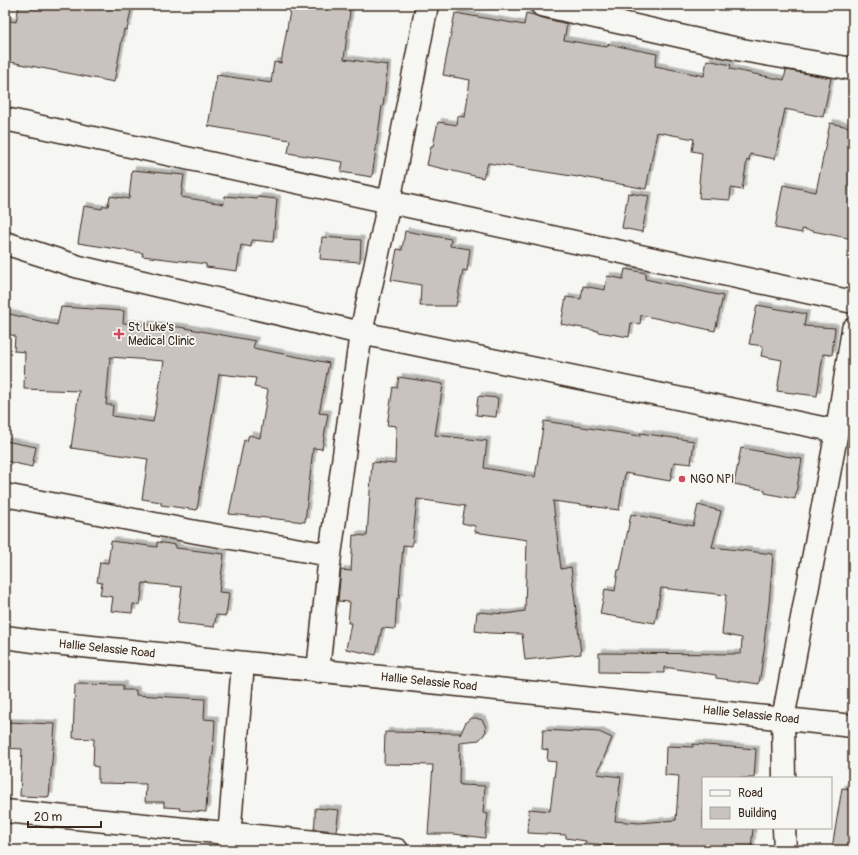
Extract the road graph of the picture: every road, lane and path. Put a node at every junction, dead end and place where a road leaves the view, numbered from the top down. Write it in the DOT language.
graph roads {
  1 [pos="427,5"];
  2 [pos="542,5"];
  3 [pos="853,69"];
  4 [pos="5,119"];
  5 [pos="389,202"];
  6 [pos="5,243"];
  7 [pos="853,302"];
  8 [pos="853,329"];
  9 [pos="361,333"];
  10 [pos="837,431"];
  11 [pos="5,495"];
  12 [pos="330,555"];
  13 [pos="5,637"];
  14 [pos="243,663"];
  15 [pos="318,671"];
  16 [pos="783,719"];
  17 [pos="853,726"];
  18 [pos="784,777"];
  19 [pos="5,810"];
  20 [pos="784,829"];
  21 [pos="229,842"];
  22 [pos="397,850"];
  23 [pos="785,850"];
  1 -- 5 [label="street"];
  2 -- 3 [label="street"];
  4 -- 5 [label="street"];
  5 -- 7 [label="street"];
  5 -- 9 [label="street"];
  6 -- 9 [label="street"];
  8 -- 10 [label="street"];
  9 -- 10 [label="street"];
  9 -- 12 [label="street"];
  10 -- 16 [label="street"];
  11 -- 12 [label="street"];
  12 -- 15 [label="street"];
  13 -- 14 [label="street, Hallie Selassie Road"];
  14 -- 15 [label="street, Hallie Selassie Road"];
  14 -- 21 [label="street"];
  15 -- 16 [label="street, Hallie Selassie Road"];
  16 -- 17 [label="street, Hallie Selassie Road"];
  16 -- 18 [label="street"];
  19 -- 21 [label="street"];
  20 -- 23 [label="street"];
  21 -- 22 [label="street"];
}
